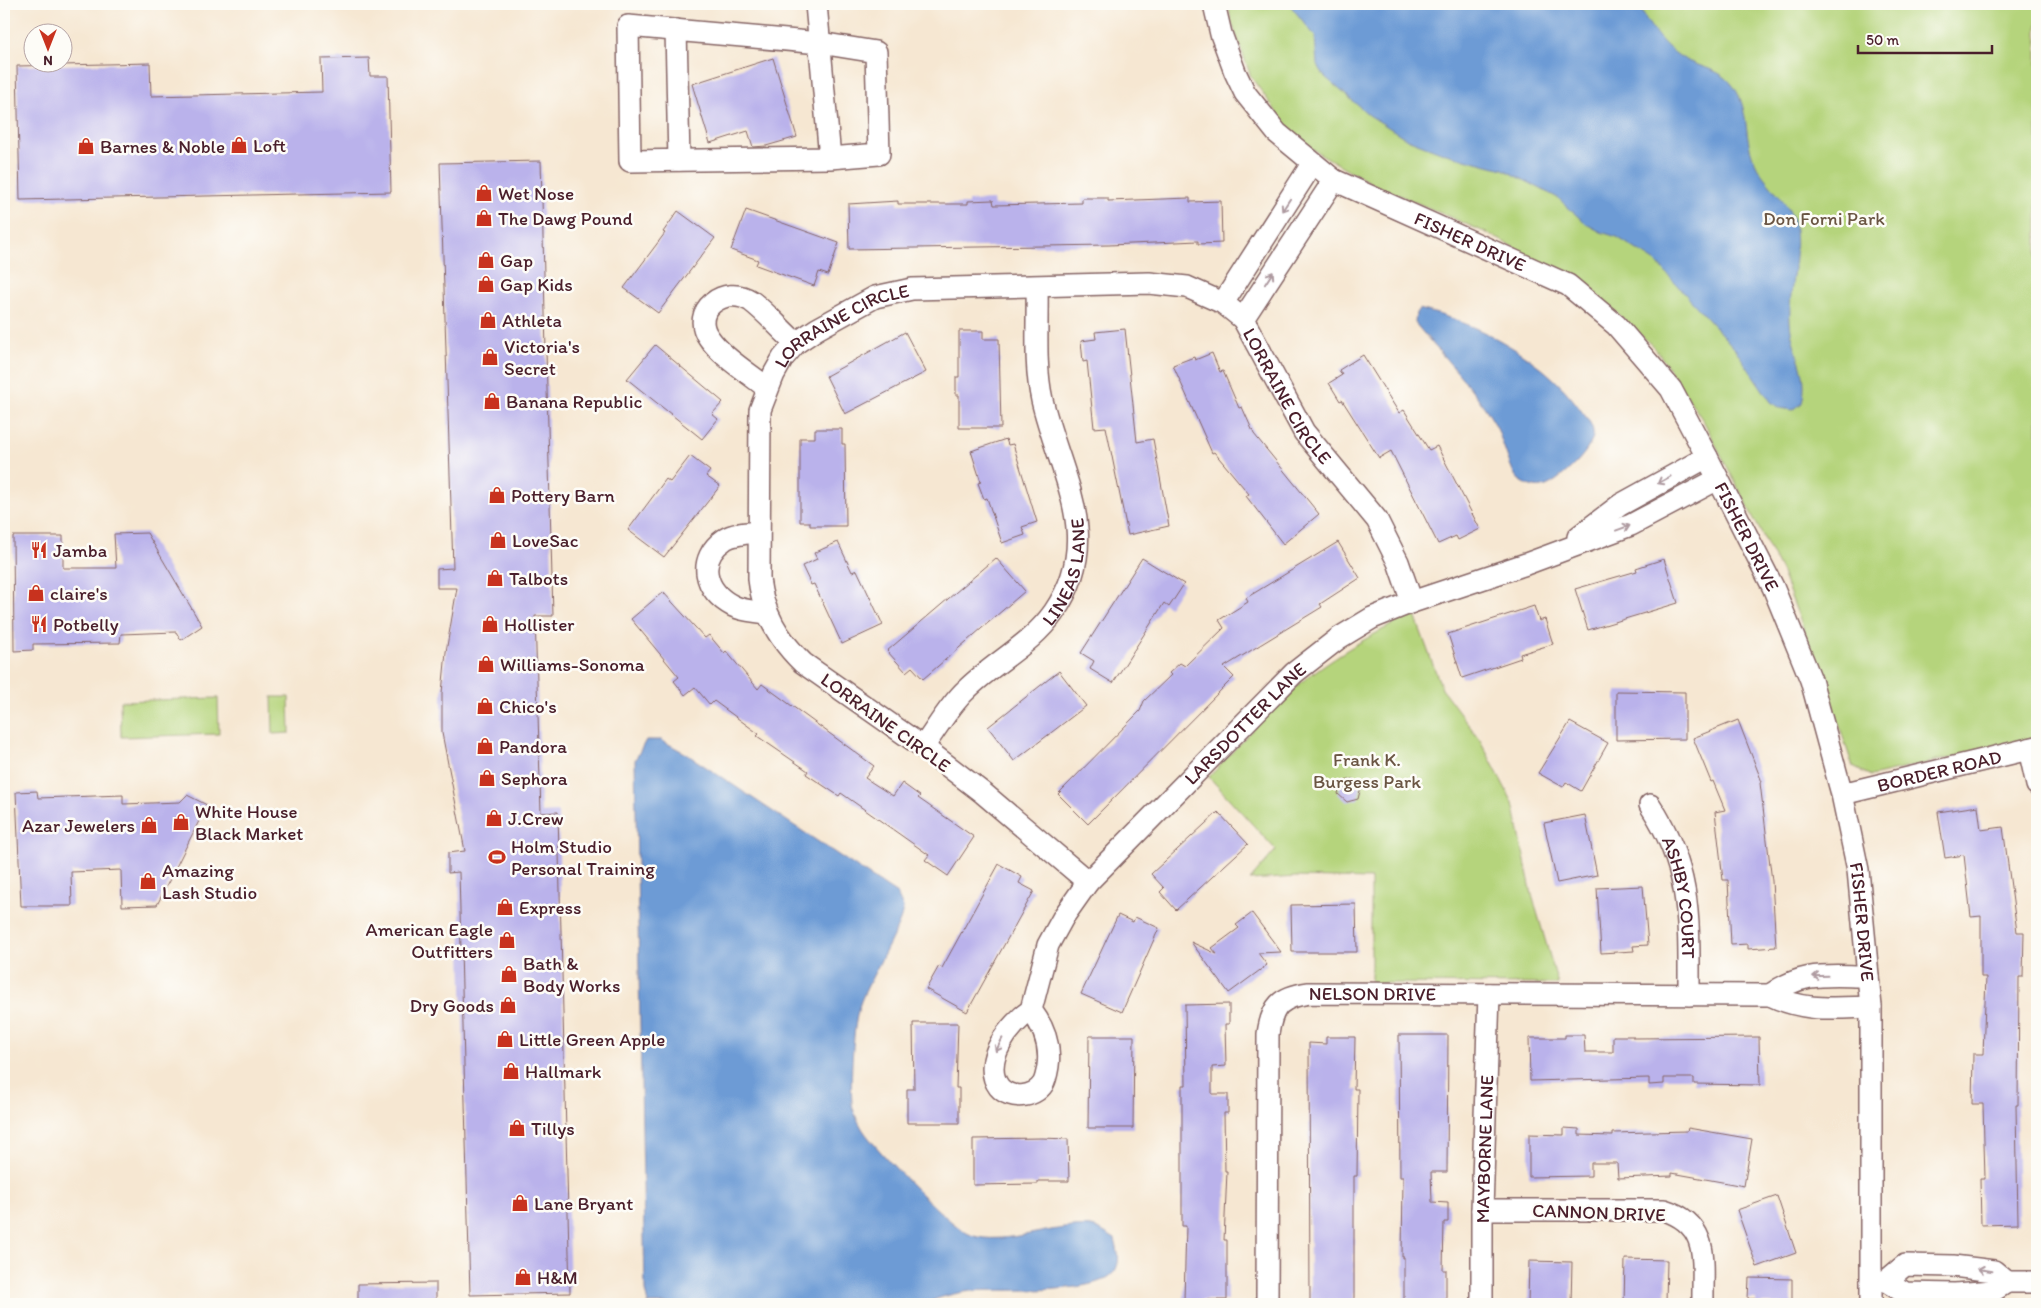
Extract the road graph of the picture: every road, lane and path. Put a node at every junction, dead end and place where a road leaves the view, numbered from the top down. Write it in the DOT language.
graph roads {
  1 [pos="816,4"];
  2 [pos="1214,4"];
  3 [pos="676,30"];
  4 [pos="820,43"];
  5 [pos="830,158"];
  6 [pos="679,160"];
  7 [pos="1312,164"];
  8 [pos="1334,180"];
  9 [pos="1037,287"];
  10 [pos="1222,303"];
  11 [pos="1243,319"];
  12 [pos="796,343"];
  13 [pos="767,388"];
  14 [pos="1707,457"];
  15 [pos="1718,479"];
  16 [pos="759,532"];
  17 [pos="1561,550"];
  18 [pos="1412,602"];
  19 [pos="766,613"];
  20 [pos="923,747"];
  21 [pos="2033,748"];
  22 [pos="2037,785"];
  23 [pos="1842,794"];
  24 [pos="1650,805"];
  25 [pos="1088,882"];
  26 [pos="1868,976"];
  27 [pos="1488,994"];
  28 [pos="1689,995"];
  29 [pos="1770,995"];
  30 [pos="1871,1007"];
  31 [pos="1031,1010"];
  32 [pos="1482,1210"];
  33 [pos="1878,1281"];
  34 [pos="2007,1282"];
  35 [pos="2037,1282"];
  36 [pos="1267,1304"];
  37 [pos="1482,1304"];
  38 [pos="1703,1304"];
  39 [pos="1871,1304"];
  1 -- 4 [label="street"];
  2 -- 7 [label="street, FISHER DRIVE"];
  3 -- 4 [label="street"];
  3 -- 6 [label="street"];
  3 -- 6 [label="street"];
  4 -- 5 [label="street"];
  4 -- 5 [label="street"];
  5 -- 6 [label="street"];
  7 -- 8 [label="street, FISHER DRIVE"];
  7 -- 10 [label="street, one-way"];
  11 -- 8 [label="street, one-way"];
  8 -- 14 [label="street, FISHER DRIVE"];
  9 -- 10 [label="street, LORRAINE CIRCLE"];
  9 -- 12 [label="street, LORRAINE CIRCLE"];
  9 -- 20 [label="street, LINEAS LANE"];
  10 -- 11 [label="street, LORRAINE CIRCLE"];
  11 -- 18 [label="street, LORRAINE CIRCLE"];
  12 -- 13 [label="street, LORRAINE CIRCLE"];
  12 -- 13 [label="street"];
  13 -- 16 [label="street, LORRAINE CIRCLE"];
  14 -- 15 [label="street, FISHER DRIVE"];
  14 -- 17 [label="street, LARSDOTTER LANE, one-way"];
  17 -- 15 [label="street, LARSDOTTER LANE, one-way"];
  15 -- 23 [label="street, FISHER DRIVE"];
  16 -- 19 [label="street, LORRAINE CIRCLE"];
  16 -- 19 [label="street"];
  17 -- 18 [label="street, LARSDOTTER LANE"];
  18 -- 25 [label="street, LARSDOTTER LANE"];
  19 -- 20 [label="street, LORRAINE CIRCLE"];
  20 -- 25 [label="street, LORRAINE CIRCLE"];
  21 -- 22 [label="street"];
  21 -- 23 [label="street, BORDER ROAD"];
  23 -- 26 [label="street, FISHER DRIVE"];
  24 -- 28 [label="street, ASHBY COURT"];
  25 -- 31 [label="street, LARSDOTTER LANE"];
  26 -- 29 [label="street, one-way"];
  26 -- 30 [label="street, FISHER DRIVE"];
  27 -- 28 [label="street, NELSON DRIVE"];
  27 -- 32 [label="street, MAYBORNE LANE"];
  27 -- 36 [label="street, NELSON DRIVE"];
  28 -- 29 [label="street, NELSON DRIVE"];
  29 -- 30 [label="street, NELSON DRIVE"];
  30 -- 33 [label="street, FISHER DRIVE"];
  32 -- 37 [label="street, MAYBORNE LANE"];
  32 -- 38 [label="street, CANNON DRIVE"];
  33 -- 34 [label="street"];
  34 -- 33 [label="street, one-way"];
  33 -- 39 [label="street, FISHER DRIVE"];
  34 -- 35 [label="street"];
}
